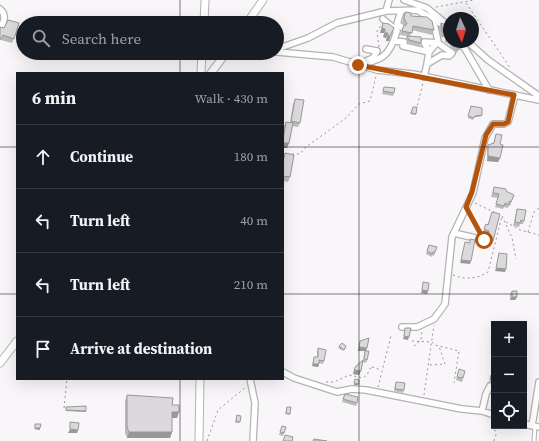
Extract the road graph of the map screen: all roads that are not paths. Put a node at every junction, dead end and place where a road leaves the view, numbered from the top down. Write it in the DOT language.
graph roads {
  1 [pos="205,0"];
  2 [pos="263,0"];
  3 [pos="389,0"];
  4 [pos="399,0"];
  5 [pos="404,0"];
  6 [pos="0,9"];
  7 [pos="401,10"];
  8 [pos="417,10"];
  9 [pos="386,11"];
  10 [pos="204,16"];
  11 [pos="252,16"];
  12 [pos="383,19"];
  13 [pos="433,19"];
  14 [pos="443,22"];
  15 [pos="443,24"];
  16 [pos="401,28"];
  17 [pos="0,29"];
  18 [pos="394,41"];
  19 [pos="437,43"];
  20 [pos="284,47"];
  21 [pos="366,48"];
  22 [pos="464,48"];
  23 [pos="475,48"];
  24 [pos="429,52"];
  25 [pos="284,53"];
  26 [pos="201,60"];
  27 [pos="221,60"];
  28 [pos="427,64"];
  29 [pos="358,65"];
  30 [pos="200,72"];
  31 [pos="212,72"];
  32 [pos="424,77"];
  33 [pos="489,90"];
  34 [pos="514,95"];
  35 [pos="539,96"];
  36 [pos="539,100"];
  37 [pos="454,233"];
  38 [pos="484,240"];
  39 [pos="402,327"];
  40 [pos="16,342"];
  41 [pos="0,363"];
  42 [pos="284,373"];
  43 [pos="200,380"];
  44 [pos="251,381"];
  45 [pos="539,382"];
  46 [pos="490,386"];
  47 [pos="482,411"];
  48 [pos="491,414"];
  49 [pos="535,426"];
  50 [pos="199,441"];
  51 [pos="253,441"];
  52 [pos="534,441"];
  1 -- 10 [label="street"];
  2 -- 11 [label="street"];
  3 -- 9 [label="street"];
  4 -- 8 [label="street"];
  5 -- 14 [label="street"];
  6 -- 17 [label="street"];
  7 -- 8 [label="street"];
  7 -- 9 [label="street"];
  7 -- 16 [label="street"];
  8 -- 13 [label="street"];
  9 -- 20 [label="street"];
  12 -- 18 [label="street"];
  13 -- 15 [label="street"];
  13 -- 19 [label="street"];
  18 -- 24 [label="street"];
  18 -- 29 [label="street"];
  19 -- 24 [label="street"];
  19 -- 24 [label="street"];
  19 -- 28 [label="street"];
  21 -- 29 [label="street"];
  22 -- 33 [label="street"];
  23 -- 35 [label="street"];
  24 -- 28 [label="street"];
  25 -- 29 [label="street"];
  26 -- 30 [label="street"];
  27 -- 31 [label="street"];
  28 -- 32 [label="street"];
  29 -- 32 [label="street"];
  32 -- 33 [label="street"];
  33 -- 34 [label="street"];
  34 -- 36 [label="street"];
  34 -- 37 [label="street"];
  37 -- 38 [label="street"];
  37 -- 39 [label="street"];
  40 -- 41 [label="street"];
  42 -- 47 [label="street"];
  43 -- 50 [label="street"];
  44 -- 51 [label="street"];
  45 -- 49 [label="street"];
  46 -- 47 [label="street"];
  47 -- 48 [label="street"];
  49 -- 52 [label="lane"];
}
